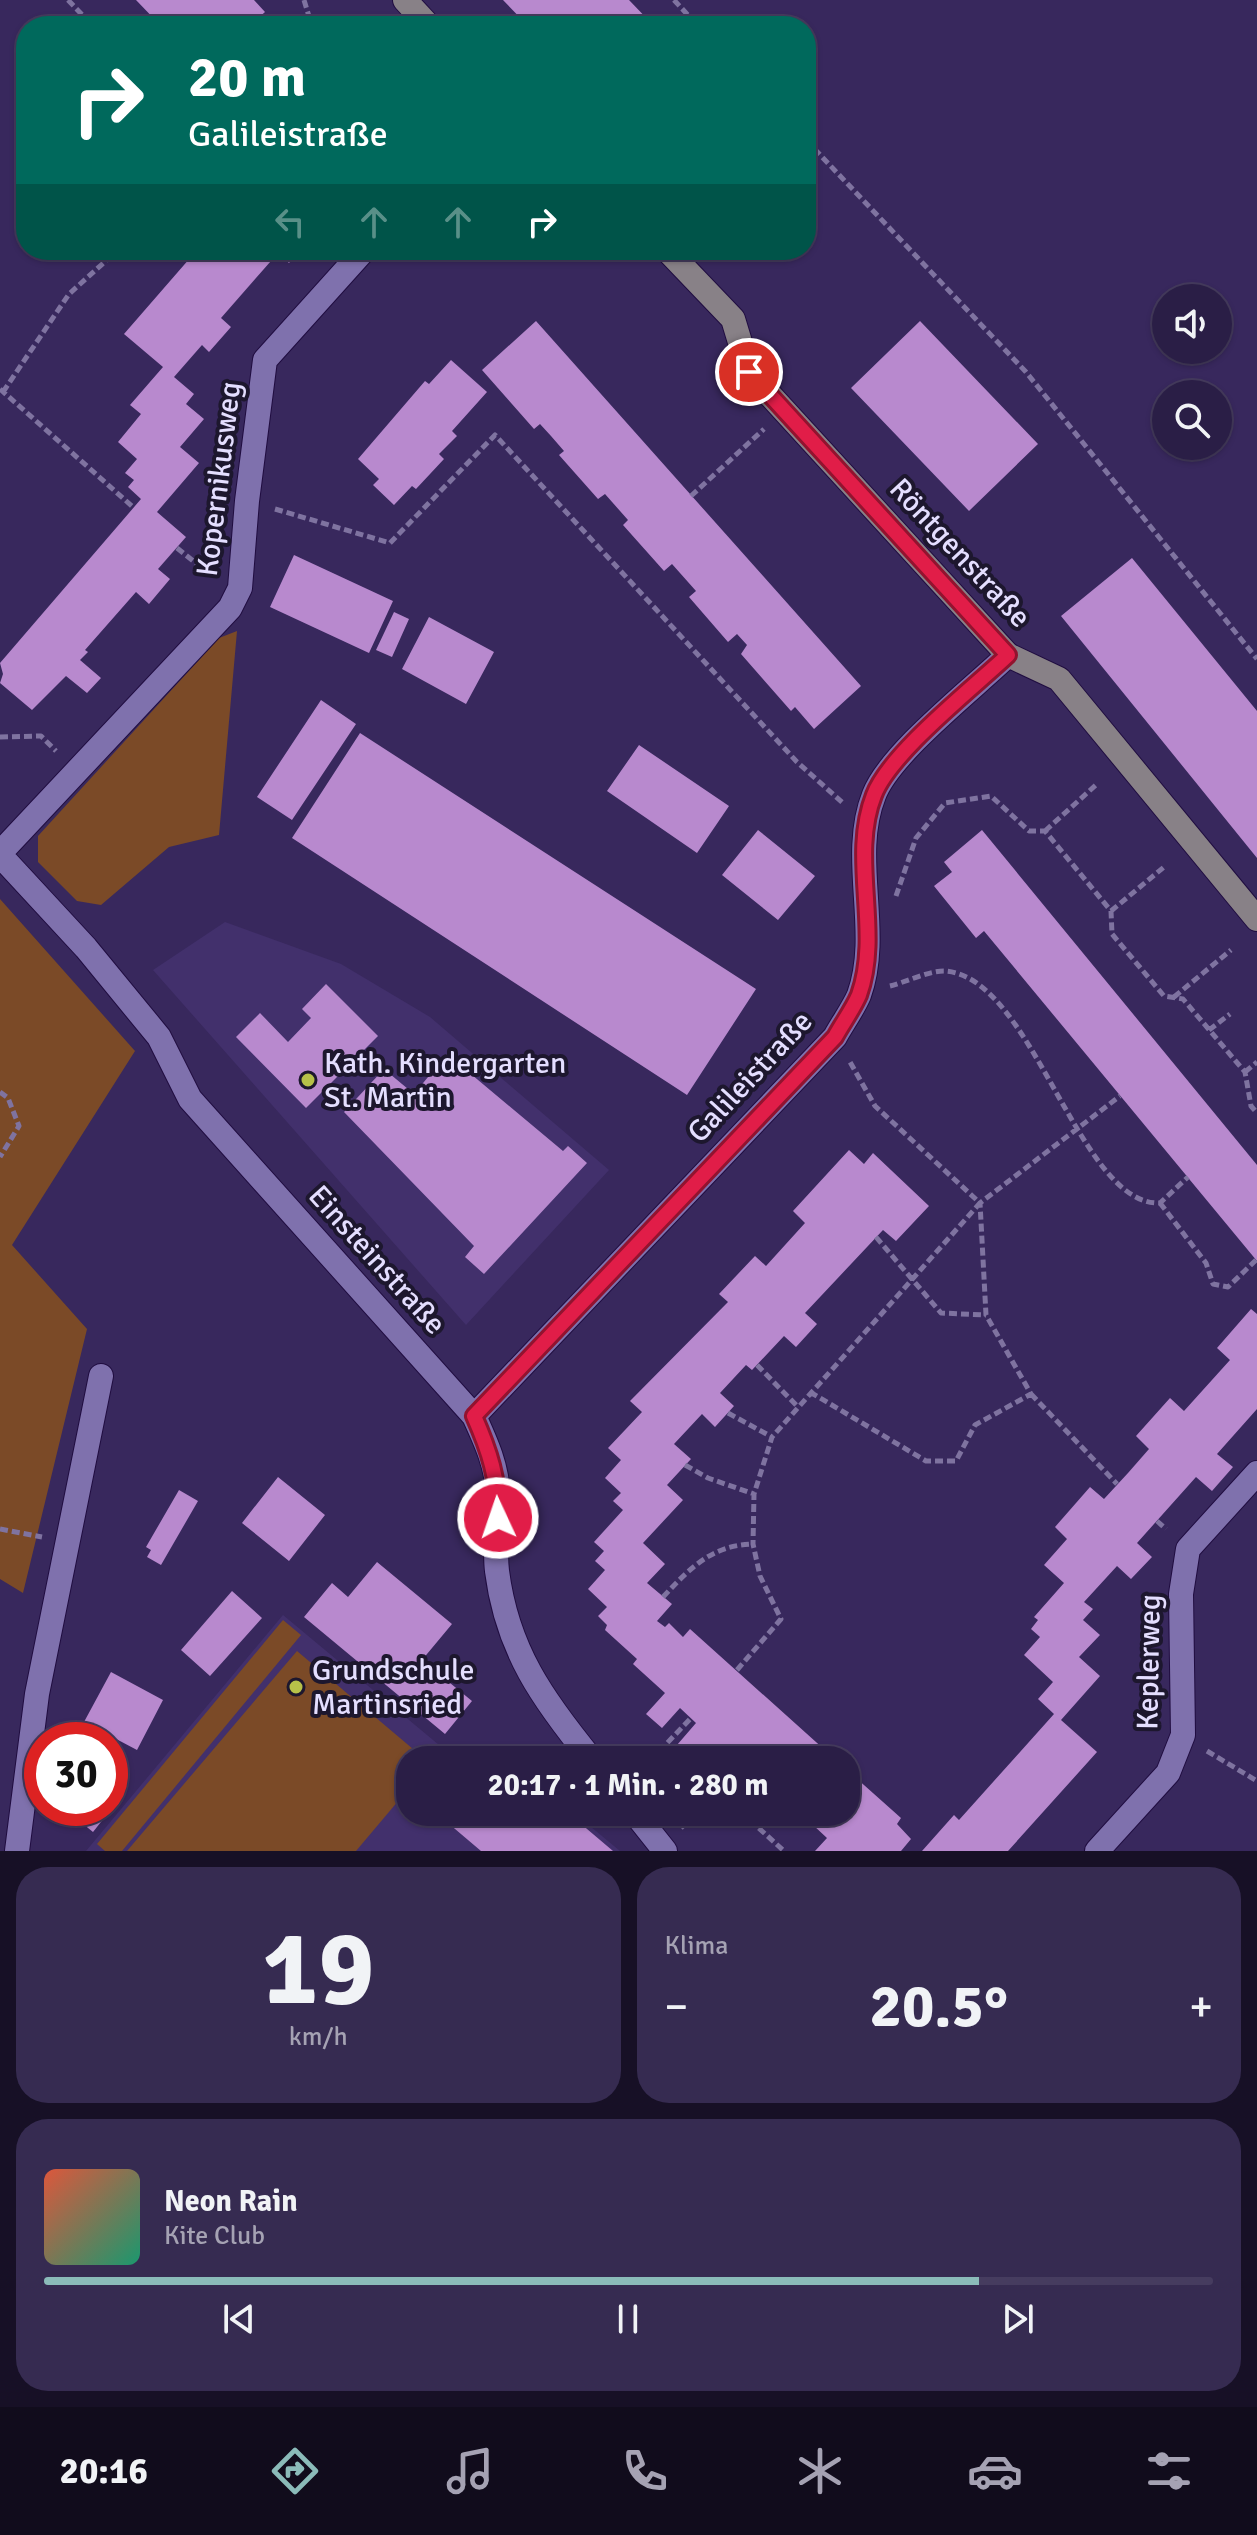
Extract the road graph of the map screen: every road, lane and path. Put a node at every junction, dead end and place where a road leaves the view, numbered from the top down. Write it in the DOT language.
graph roads {
  1 [pos="68,0"];
  2 [pos="405,0"];
  3 [pos="674,0"];
  4 [pos="83,16"];
  5 [pos="420,16"];
  6 [pos="689,16"];
  7 [pos="816,151"];
  8 [pos="107,260"];
  9 [pos="355,260"];
  10 [pos="677,260"];
  11 [pos="2,390"];
  12 [pos="784,410"];
  13 [pos="691,496"];
  14 [pos="247,501"];
  15 [pos="133,507"];
  16 [pos="217,539"];
  17 [pos="177,548"];
  18 [pos="1008,655"];
  19 [pos="1257,659"];
  20 [pos="0,737"];
  21 [pos="77,771"];
  22 [pos="1097,784"];
  23 [pos="865,823"];
  24 [pos="1045,831"];
  25 [pos="0,854"];
  26 [pos="1164,867"];
  27 [pos="866,904"];
  28 [pos="1111,911"];
  29 [pos="1257,919"];
  30 [pos="1231,950"];
  31 [pos="859,995"];
  32 [pos="1174,998"];
  33 [pos="1230,1014"];
  34 [pos="1209,1030"];
  35 [pos="835,1037"];
  36 [pos="1257,1062"];
  37 [pos="1245,1072"];
  38 [pos="0,1092"];
  39 [pos="1120,1096"];
  40 [pos="1257,1113"];
  41 [pos="1077,1128"];
  42 [pos="0,1157"];
  43 [pos="1188,1177"];
  44 [pos="980,1203"];
  45 [pos="1160,1203"];
  46 [pos="876,1237"];
  47 [pos="1256,1260"];
  48 [pos="912,1281"];
  49 [pos="986,1315"];
  50 [pos="757,1365"];
  51 [pos="101,1376"];
  52 [pos="810,1392"];
  53 [pos="1031,1394"];
  54 [pos="797,1406"];
  55 [pos="728,1413"];
  56 [pos="474,1416"];
  57 [pos="772,1437"];
  58 [pos="685,1465"];
  59 [pos="1257,1473"];
  60 [pos="1117,1484"];
  61 [pos="754,1494"];
  62 [pos="0,1529"];
  63 [pos="66,1541"];
  64 [pos="753,1544"];
  65 [pos="663,1597"];
  66 [pos="737,1670"];
  67 [pos="691,1718"];
  68 [pos="1183,1735"];
  69 [pos="581,1746"];
  70 [pos="664,1746"];
  71 [pos="1257,1781"];
  72 [pos="645,1826"];
  73 [pos="756,1826"];
  74 [pos="17,1851"];
  75 [pos="665,1851"];
  76 [pos="784,1851"];
  77 [pos="1097,1851"];
  1 -- 4 [label="path"];
  2 -- 5 [label="street"];
  3 -- 6 [label="path"];
  7 -- 19 [label="path"];
  8 -- 11 [label="path"];
  9 -- 14 [label="street, Kopernikusweg"];
  10 -- 12 [label="street, Röntgenstraße"];
  11 -- 15 [label="path"];
  12 -- 13 [label="path"];
  12 -- 18 [label="street, Röntgenstraße"];
  14 -- 21 [label="street, Kopernikusweg"];
  14 -- 23 [label="path"];
  16 -- 17 [label="path"];
  18 -- 23 [label="street, Galileistraße"];
  18 -- 29 [label="street, Röntgenstraße"];
  20 -- 21 [label="path"];
  21 -- 25 [label="street, Kopernikusweg"];
  22 -- 24 [label="path"];
  23 -- 27 [label="street, Galileistraße"];
  24 -- 27 [label="path"];
  24 -- 28 [label="path"];
  25 -- 56 [label="street, Einsteinstraße"];
  26 -- 28 [label="path"];
  27 -- 31 [label="street, Galileistraße"];
  28 -- 32 [label="path"];
  30 -- 32 [label="path"];
  31 -- 35 [label="street, Galileistraße"];
  31 -- 41 [label="path"];
  32 -- 34 [label="path"];
  33 -- 34 [label="path"];
  34 -- 37 [label="path"];
  35 -- 44 [label="path"];
  35 -- 56 [label="street, Galileistraße"];
  36 -- 37 [label="path"];
  37 -- 40 [label="path"];
  38 -- 42 [label="path"];
  39 -- 41 [label="path"];
  41 -- 44 [label="path"];
  41 -- 45 [label="path"];
  43 -- 45 [label="path"];
  44 -- 48 [label="path"];
  44 -- 49 [label="path"];
  45 -- 47 [label="path"];
  46 -- 48 [label="path"];
  48 -- 49 [label="path"];
  48 -- 52 [label="path"];
  49 -- 53 [label="path"];
  50 -- 54 [label="path"];
  51 -- 63 [label="street"];
  52 -- 53 [label="path"];
  52 -- 54 [label="path"];
  53 -- 60 [label="path"];
  54 -- 57 [label="path"];
  55 -- 57 [label="path"];
  56 -- 69 [label="street, Einsteinstraße"];
  57 -- 61 [label="path"];
  58 -- 61 [label="path"];
  59 -- 68 [label="street, Keplerweg"];
  61 -- 64 [label="path"];
  62 -- 63 [label="path"];
  63 -- 74 [label="street"];
  64 -- 65 [label="path"];
  64 -- 66 [label="path"];
  67 -- 70 [label="path"];
  68 -- 71 [label="path"];
  68 -- 77 [label="street, Keplerweg"];
  72 -- 75 [label="street"];
  73 -- 76 [label="path"];
}
